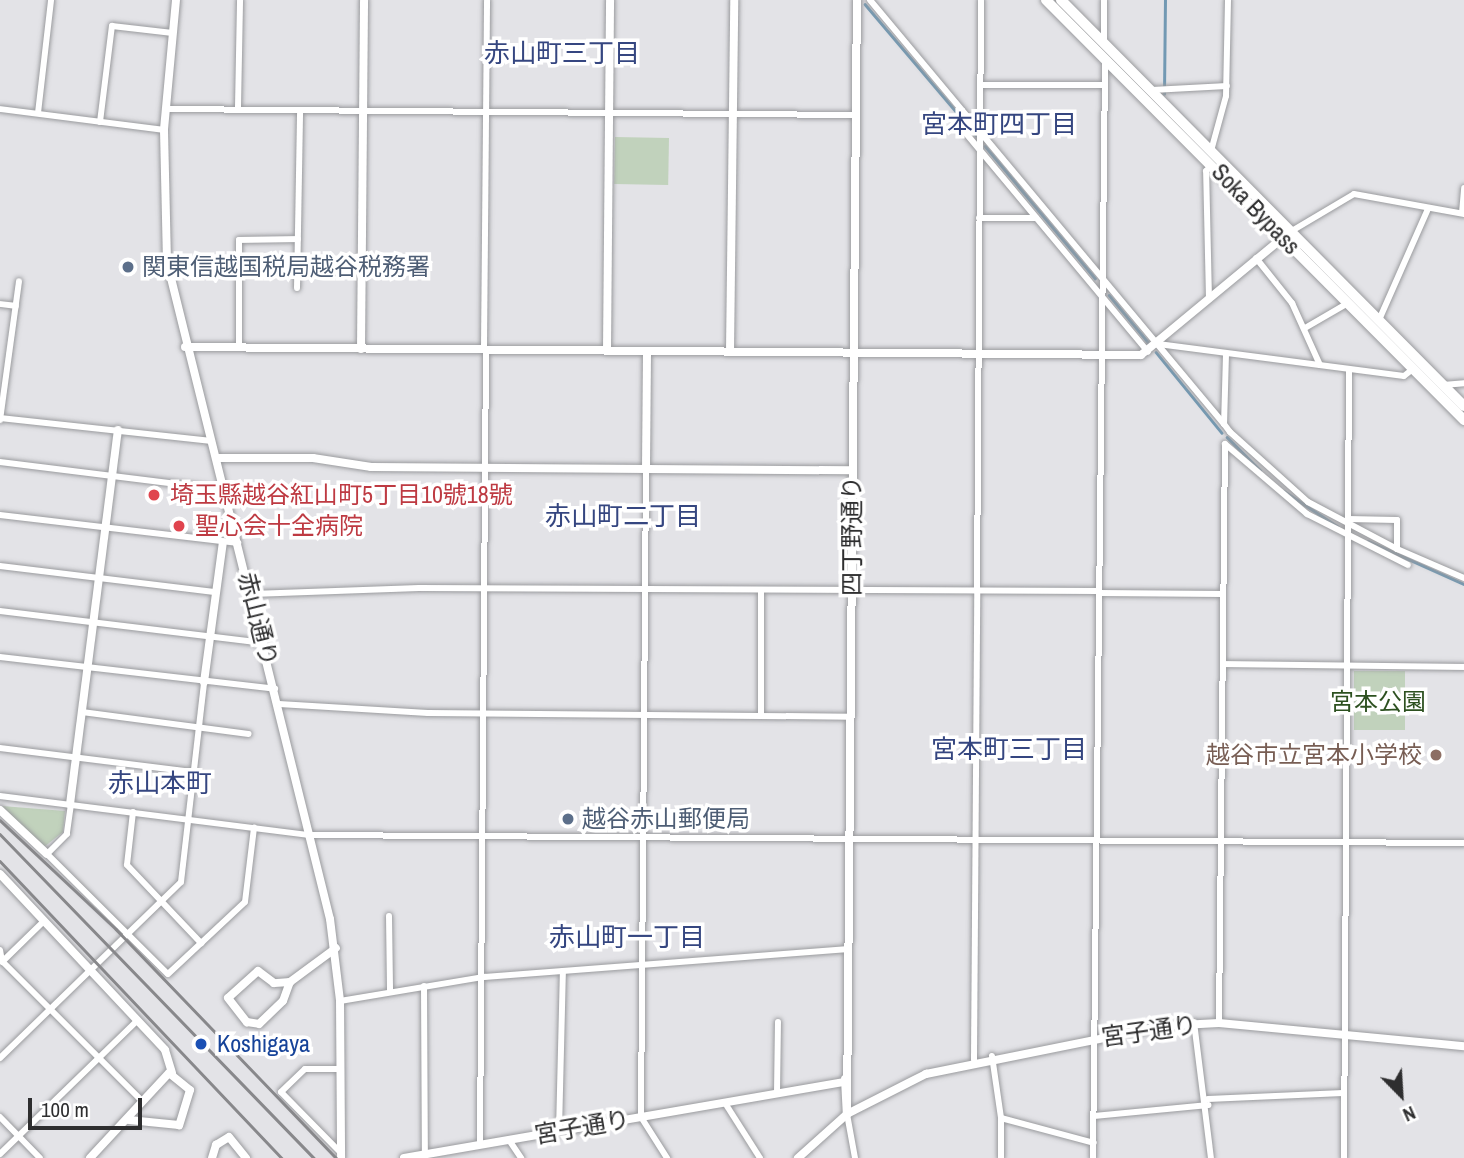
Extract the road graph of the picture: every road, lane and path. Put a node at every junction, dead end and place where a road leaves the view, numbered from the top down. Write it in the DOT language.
graph roads {
  1 [pos="51,0"];
  2 [pos="176,0"];
  3 [pos="240,0"];
  4 [pos="364,0"];
  5 [pos="487,0"];
  6 [pos="610,0"];
  7 [pos="734,0"];
  8 [pos="870,0"];
  9 [pos="981,0"];
  10 [pos="1046,0"];
  11 [pos="1061,0"];
  12 [pos="1104,0"];
  13 [pos="1228,0"];
  14 [pos="857,1"];
  15 [pos="173,33"];
  16 [pos="1104,44"];
  17 [pos="1105,58"];
  18 [pos="981,85"];
  19 [pos="1104,85"];
  20 [pos="1227,86"];
  21 [pos="1152,90"];
  22 [pos="238,107"];
  23 [pos="0,109"];
  24 [pos="166,109"];
  25 [pos="300,110"];
  26 [pos="363,110"];
  27 [pos="486,111"];
  28 [pos="609,111"];
  29 [pos="733,112"];
  30 [pos="38,113"];
  31 [pos="856,115"];
  32 [pos="100,121"];
  33 [pos="959,125"];
  34 [pos="164,130"];
  35 [pos="980,131"];
  36 [pos="979,149"];
  37 [pos="1211,151"];
  38 [pos="1212,164"];
  39 [pos="1464,188"];
  40 [pos="1428,209"];
  41 [pos="1463,213"];
  42 [pos="979,218"];
  43 [pos="1036,218"];
  44 [pos="1287,234"];
  45 [pos="298,239"];
  46 [pos="1256,258"];
  47 [pos="1103,279"];
  48 [pos="19,281"];
  49 [pos="297,288"];
  50 [pos="1101,296"];
  51 [pos="1209,299"];
  52 [pos="1348,303"];
  53 [pos="0,304"];
  54 [pos="16,306"];
  55 [pos="1379,320"];
  56 [pos="1305,328"];
  57 [pos="1158,344"];
  58 [pos="239,347"];
  59 [pos="185,348"];
  60 [pos="361,349"];
  61 [pos="485,349"];
  62 [pos="607,350"];
  63 [pos="646,351"];
  64 [pos="730,351"];
  65 [pos="1149,351"];
  66 [pos="855,352"];
  67 [pos="979,354"];
  68 [pos="1226,354"];
  69 [pos="1100,355"];
  70 [pos="1320,365"];
  71 [pos="1413,369"];
  72 [pos="1349,370"];
  73 [pos="1464,383"];
  74 [pos="1443,384"];
  75 [pos="1464,405"];
  76 [pos="0,418"];
  77 [pos="1464,419"];
  78 [pos="1224,424"];
  79 [pos="118,430"];
  80 [pos="212,441"];
  81 [pos="216,458"];
  82 [pos="0,462"];
  83 [pos="487,467"];
  84 [pos="646,468"];
  85 [pos="852,470"];
  86 [pos="112,477"];
  87 [pos="225,490"];
  88 [pos="0,515"];
  89 [pos="1348,523"];
  90 [pos="105,528"];
  91 [pos="1347,538"];
  92 [pos="223,542"];
  93 [pos="240,542"];
  94 [pos="1397,549"];
  95 [pos="1408,565"];
  96 [pos="0,566"];
  97 [pos="100,578"];
  98 [pos="1464,578"];
  99 [pos="486,589"];
  100 [pos="852,590"];
  101 [pos="645,591"];
  102 [pos="977,591"];
  103 [pos="216,592"];
  104 [pos="761,592"];
  105 [pos="1099,592"];
  106 [pos="252,594"];
  107 [pos="1223,594"];
  108 [pos="0,611"];
  109 [pos="93,623"];
  110 [pos="210,636"];
  111 [pos="264,643"];
  112 [pos="0,657"];
  113 [pos="1223,664"];
  114 [pos="1346,666"];
  115 [pos="88,667"];
  116 [pos="1464,667"];
  117 [pos="204,682"];
  118 [pos="275,689"];
  119 [pos="279,704"];
  120 [pos="82,712"];
  121 [pos="485,713"];
  122 [pos="643,714"];
  123 [pos="761,716"];
  124 [pos="851,717"];
  125 [pos="199,726"];
  126 [pos="249,734"];
  127 [pos="0,748"];
  128 [pos="76,758"];
  129 [pos="193,772"];
  130 [pos="0,796"];
  131 [pos="71,804"];
  132 [pos="0,810"];
  133 [pos="133,812"];
  134 [pos="188,819"];
  135 [pos="254,828"];
  136 [pos="310,835"];
  137 [pos="485,837"];
  138 [pos="642,838"];
  139 [pos="849,840"];
  140 [pos="975,840"];
  141 [pos="1097,841"];
  142 [pos="1221,842"];
  143 [pos="1344,843"];
  144 [pos="1464,844"];
  145 [pos="47,854"];
  146 [pos="0,874"];
  147 [pos="161,901"];
  148 [pos="389,916"];
  149 [pos="43,922"];
  150 [pos="128,933"];
  151 [pos="201,943"];
  152 [pos="336,948"];
  153 [pos="849,949"];
  154 [pos="0,950"];
  155 [pos="1,962"];
  156 [pos="642,966"];
  157 [pos="89,971"];
  158 [pos="562,971"];
  159 [pos="484,977"];
  160 [pos="290,982"];
  161 [pos="424,986"];
  162 [pos="390,992"];
  163 [pos="340,1002"];
  164 [pos="50,1010"];
  165 [pos="137,1021"];
  166 [pos="778,1022"];
  167 [pos="1194,1022"];
  168 [pos="1219,1023"];
  169 [pos="1343,1035"];
  170 [pos="1096,1037"];
  171 [pos="1464,1046"];
  172 [pos="992,1056"];
  173 [pos="0,1058"];
  174 [pos="97,1059"];
  175 [pos="974,1060"];
  176 [pos="341,1069"];
  177 [pos="172,1073"];
  178 [pos="848,1073"];
  179 [pos="844,1082"];
  180 [pos="777,1093"];
  181 [pos="1343,1093"];
  182 [pos="142,1102"];
  183 [pos="1208,1102"];
  184 [pos="724,1103"];
  185 [pos="847,1114"];
  186 [pos="1094,1116"];
  187 [pos="0,1117"];
  188 [pos="641,1117"];
  189 [pos="1001,1118"];
  190 [pos="150,1119"];
  191 [pos="129,1120"];
  192 [pos="559,1131"];
  193 [pos="18,1136"];
  194 [pos="509,1140"];
  195 [pos="1094,1143"];
  196 [pos="480,1144"];
  197 [pos="0,1154"];
  198 [pos="425,1154"];
  199 [pos="340,1155"];
  200 [pos="40,1158"];
  201 [pos="90,1158"];
  202 [pos="212,1158"];
  203 [pos="246,1158"];
  204 [pos="404,1158"];
  205 [pos="521,1158"];
  206 [pos="667,1158"];
  207 [pos="760,1158"];
  208 [pos="798,1158"];
  209 [pos="855,1158"];
  210 [pos="1001,1158"];
  211 [pos="1093,1158"];
  212 [pos="1211,1158"];
  213 [pos="1344,1158"];
  1 -- 30 [label="street"];
  2 -- 15 [label="street, 赤山通り"];
  3 -- 22 [label="street"];
  4 -- 26 [label="street"];
  5 -- 27 [label="street"];
  6 -- 28 [label="street"];
  7 -- 29 [label="street"];
  8 -- 35 [label="street"];
  9 -- 18 [label="street"];
  10 -- 17 [label="highway, Soka Bypass"];
  11 -- 16 [label="highway, Soka Bypass"];
  12 -- 16 [label="street"];
  13 -- 20 [label="street"];
  14 -- 31 [label="street, 四丁野通り"];
  15 -- 24 [label="street, 赤山通り"];
  15 -- 32 [label="street"];
  16 -- 17 [label="street"];
  16 -- 21 [label="highway, Soka Bypass"];
  17 -- 19 [label="street"];
  17 -- 38 [label="highway, Soka Bypass"];
  18 -- 19 [label="street"];
  18 -- 35 [label="street"];
  19 -- 47 [label="street"];
  20 -- 21 [label="street"];
  20 -- 37 [label="street"];
  21 -- 37 [label="highway, Soka Bypass"];
  22 -- 24 [label="street"];
  22 -- 25 [label="street"];
  23 -- 30 [label="street"];
  24 -- 34 [label="street, 赤山通り"];
  25 -- 26 [label="street"];
  25 -- 45 [label="street"];
  26 -- 27 [label="street"];
  26 -- 60 [label="street"];
  27 -- 28 [label="street"];
  27 -- 61 [label="street"];
  28 -- 29 [label="street"];
  28 -- 62 [label="street"];
  29 -- 31 [label="street"];
  29 -- 64 [label="street"];
  30 -- 32 [label="street"];
  31 -- 66 [label="street, 四丁野通り"];
  32 -- 34 [label="street"];
  33 -- 36 [label="street"];
  34 -- 59 [label="street, 赤山通り"];
  35 -- 36 [label="street"];
  35 -- 47 [label="street"];
  36 -- 42 [label="street"];
  36 -- 43 [label="street"];
  37 -- 44 [label="highway, Soka Bypass"];
  38 -- 44 [label="highway, Soka Bypass"];
  38 -- 51 [label="street"];
  39 -- 41 [label="street"];
  40 -- 41 [label="street"];
  40 -- 44 [label="street"];
  40 -- 55 [label="street"];
  42 -- 43 [label="street"];
  42 -- 67 [label="street"];
  43 -- 50 [label="street"];
  44 -- 46 [label="street"];
  44 -- 52 [label="highway, Soka Bypass"];
  44 -- 55 [label="highway, Soka Bypass"];
  45 -- 49 [label="street"];
  45 -- 58 [label="street"];
  46 -- 51 [label="street"];
  46 -- 56 [label="street"];
  47 -- 50 [label="street"];
  47 -- 57 [label="street"];
  48 -- 54 [label="street"];
  50 -- 65 [label="street"];
  50 -- 69 [label="street"];
  51 -- 57 [label="street"];
  52 -- 56 [label="street"];
  52 -- 71 [label="highway, Soka Bypass"];
  53 -- 54 [label="street"];
  54 -- 76 [label="street"];
  55 -- 74 [label="highway, Soka Bypass"];
  56 -- 70 [label="street"];
  57 -- 65 [label="street"];
  57 -- 68 [label="street"];
  57 -- 78 [label="street"];
  58 -- 59 [label="street"];
  58 -- 60 [label="street"];
  59 -- 80 [label="street, 赤山通り"];
  60 -- 61 [label="street"];
  61 -- 62 [label="street"];
  61 -- 83 [label="street"];
  62 -- 63 [label="street"];
  63 -- 64 [label="street"];
  63 -- 84 [label="street"];
  64 -- 66 [label="street"];
  65 -- 69 [label="street"];
  66 -- 67 [label="street"];
  66 -- 85 [label="street, 四丁野通り"];
  67 -- 69 [label="street"];
  67 -- 102 [label="street"];
  68 -- 70 [label="street"];
  68 -- 78 [label="street"];
  69 -- 105 [label="street"];
  70 -- 72 [label="street"];
  71 -- 72 [label="street"];
  71 -- 77 [label="highway, Soka Bypass"];
  72 -- 89 [label="street"];
  73 -- 74 [label="street"];
  74 -- 75 [label="highway, Soka Bypass"];
  76 -- 79 [label="street"];
  78 -- 89 [label="street"];
  79 -- 80 [label="street"];
  79 -- 86 [label="street"];
  80 -- 81 [label="street, 赤山通り"];
  81 -- 83 [label="street"];
  81 -- 87 [label="street, 赤山通り"];
  82 -- 86 [label="street"];
  83 -- 84 [label="street"];
  83 -- 99 [label="street"];
  84 -- 85 [label="street"];
  84 -- 101 [label="street"];
  85 -- 100 [label="street, 四丁野通り"];
  86 -- 87 [label="street"];
  86 -- 90 [label="street"];
  87 -- 93 [label="street, 赤山通り"];
  88 -- 90 [label="street"];
  89 -- 91 [label="street"];
  89 -- 94 [label="street"];
  89 -- 94 [label="street"];
  90 -- 92 [label="street"];
  90 -- 97 [label="street"];
  91 -- 95 [label="street"];
  91 -- 107 [label="street"];
  91 -- 114 [label="street"];
  92 -- 93 [label="street"];
  92 -- 103 [label="street"];
  93 -- 106 [label="street, 赤山通り"];
  94 -- 98 [label="street"];
  96 -- 97 [label="street"];
  97 -- 103 [label="street"];
  97 -- 109 [label="street"];
  99 -- 101 [label="street"];
  99 -- 106 [label="street"];
  99 -- 121 [label="street"];
  100 -- 102 [label="street"];
  100 -- 104 [label="street"];
  100 -- 124 [label="street, 四丁野通り"];
  101 -- 104 [label="street"];
  101 -- 122 [label="street"];
  102 -- 105 [label="street"];
  102 -- 140 [label="street"];
  103 -- 110 [label="street"];
  104 -- 123 [label="street"];
  105 -- 107 [label="street"];
  105 -- 141 [label="street"];
  106 -- 111 [label="street, 赤山通り"];
  107 -- 113 [label="street"];
  108 -- 109 [label="street"];
  109 -- 110 [label="street"];
  109 -- 115 [label="street"];
  110 -- 111 [label="street"];
  110 -- 117 [label="street"];
  111 -- 118 [label="street, 赤山通り"];
  112 -- 115 [label="street"];
  113 -- 114 [label="street"];
  113 -- 142 [label="street"];
  114 -- 116 [label="street"];
  114 -- 143 [label="street"];
  115 -- 117 [label="street"];
  115 -- 120 [label="street"];
  117 -- 118 [label="street"];
  117 -- 125 [label="street"];
  118 -- 119 [label="street, 赤山通り"];
  119 -- 121 [label="street"];
  119 -- 136 [label="street, 赤山通り"];
  120 -- 125 [label="street"];
  120 -- 128 [label="street"];
  121 -- 122 [label="street"];
  121 -- 137 [label="street"];
  122 -- 123 [label="street"];
  122 -- 138 [label="street"];
  123 -- 124 [label="street"];
  124 -- 139 [label="street, 四丁野通り"];
  125 -- 126 [label="street"];
  125 -- 129 [label="street"];
  127 -- 128 [label="street"];
  128 -- 129 [label="street"];
  128 -- 131 [label="street"];
  129 -- 134 [label="street"];
  130 -- 131 [label="street"];
  131 -- 133 [label="street"];
  131 -- 145 [label="street"];
  132 -- 145 [label="street"];
  133 -- 134 [label="street"];
  133 -- 147 [label="street"];
  134 -- 135 [label="street"];
  134 -- 147 [label="street"];
  135 -- 136 [label="street"];
  135 -- 151 [label="street"];
  136 -- 137 [label="street"];
  136 -- 152 [label="street, 赤山通り"];
  137 -- 138 [label="street"];
  137 -- 159 [label="street"];
  138 -- 139 [label="street"];
  138 -- 156 [label="street"];
  139 -- 140 [label="street"];
  139 -- 153 [label="street, 四丁野通り"];
  140 -- 141 [label="street"];
  140 -- 175 [label="street"];
  141 -- 142 [label="street"];
  141 -- 170 [label="street"];
  142 -- 143 [label="street"];
  142 -- 168 [label="street"];
  143 -- 144 [label="street"];
  143 -- 169 [label="street"];
  145 -- 150 [label="street"];
  146 -- 149 [label="street"];
  147 -- 150 [label="street"];
  147 -- 151 [label="street"];
  148 -- 162 [label="street"];
  149 -- 155 [label="street"];
  149 -- 157 [label="street"];
  150 -- 151 [label="street"];
  150 -- 157 [label="street"];
  152 -- 160 [label="street"];
  152 -- 163 [label="street, 赤山通り"];
  153 -- 156 [label="street"];
  153 -- 178 [label="street, 四丁野通り"];
  154 -- 155 [label="street"];
  155 -- 164 [label="street"];
  156 -- 158 [label="street"];
  156 -- 188 [label="street"];
  157 -- 164 [label="street"];
  157 -- 165 [label="street"];
  158 -- 159 [label="street"];
  158 -- 192 [label="street"];
  159 -- 161 [label="street"];
  159 -- 196 [label="street"];
  160 -- 160 [label="street"];
  161 -- 162 [label="street"];
  161 -- 198 [label="street"];
  162 -- 163 [label="street"];
  163 -- 176 [label="street, 赤山通り"];
  164 -- 173 [label="street"];
  164 -- 174 [label="street"];
  165 -- 174 [label="street"];
  165 -- 177 [label="street"];
  166 -- 180 [label="street"];
  167 -- 168 [label="street, 宮子通り"];
  167 -- 170 [label="street, 宮子通り"];
  167 -- 183 [label="street"];
  168 -- 169 [label="street, 宮子通り"];
  169 -- 171 [label="street, 宮子通り"];
  169 -- 181 [label="street"];
  170 -- 172 [label="street, 宮子通り"];
  170 -- 186 [label="street"];
  172 -- 175 [label="street, 宮子通り"];
  172 -- 189 [label="street"];
  174 -- 182 [label="street"];
  174 -- 193 [label="street"];
  175 -- 185 [label="street, 宮子通り"];
  176 -- 199 [label="street, 赤山通り"];
  176 -- 199 [label="street"];
  177 -- 182 [label="street"];
  177 -- 190 [label="street"];
  178 -- 179 [label="street, 四丁野通り"];
  178 -- 185 [label="street, 四丁野通り"];
  179 -- 180 [label="street, 宮子通り"];
  179 -- 185 [label="street, 四丁野通り"];
  180 -- 184 [label="street, 宮子通り"];
  181 -- 183 [label="street"];
  181 -- 213 [label="street"];
  182 -- 190 [label="street"];
  182 -- 191 [label="street"];
  183 -- 186 [label="street"];
  183 -- 212 [label="street"];
  184 -- 188 [label="street, 宮子通り"];
  184 -- 207 [label="street"];
  185 -- 208 [label="street, 宮子通り"];
  185 -- 209 [label="street, 四丁野通り"];
  186 -- 195 [label="street"];
  187 -- 193 [label="street"];
  188 -- 192 [label="street, 宮子通り"];
  188 -- 206 [label="street"];
  189 -- 195 [label="street"];
  189 -- 210 [label="street"];
  190 -- 191 [label="street"];
  191 -- 201 [label="street"];
  192 -- 194 [label="street, 宮子通り"];
  193 -- 197 [label="street"];
  193 -- 200 [label="street"];
  194 -- 196 [label="street, 宮子通り"];
  194 -- 205 [label="street"];
  195 -- 211 [label="street"];
  196 -- 198 [label="street, 宮子通り"];
  198 -- 204 [label="street, 宮子通り"];
  202 -- 203 [label="street"];
}
